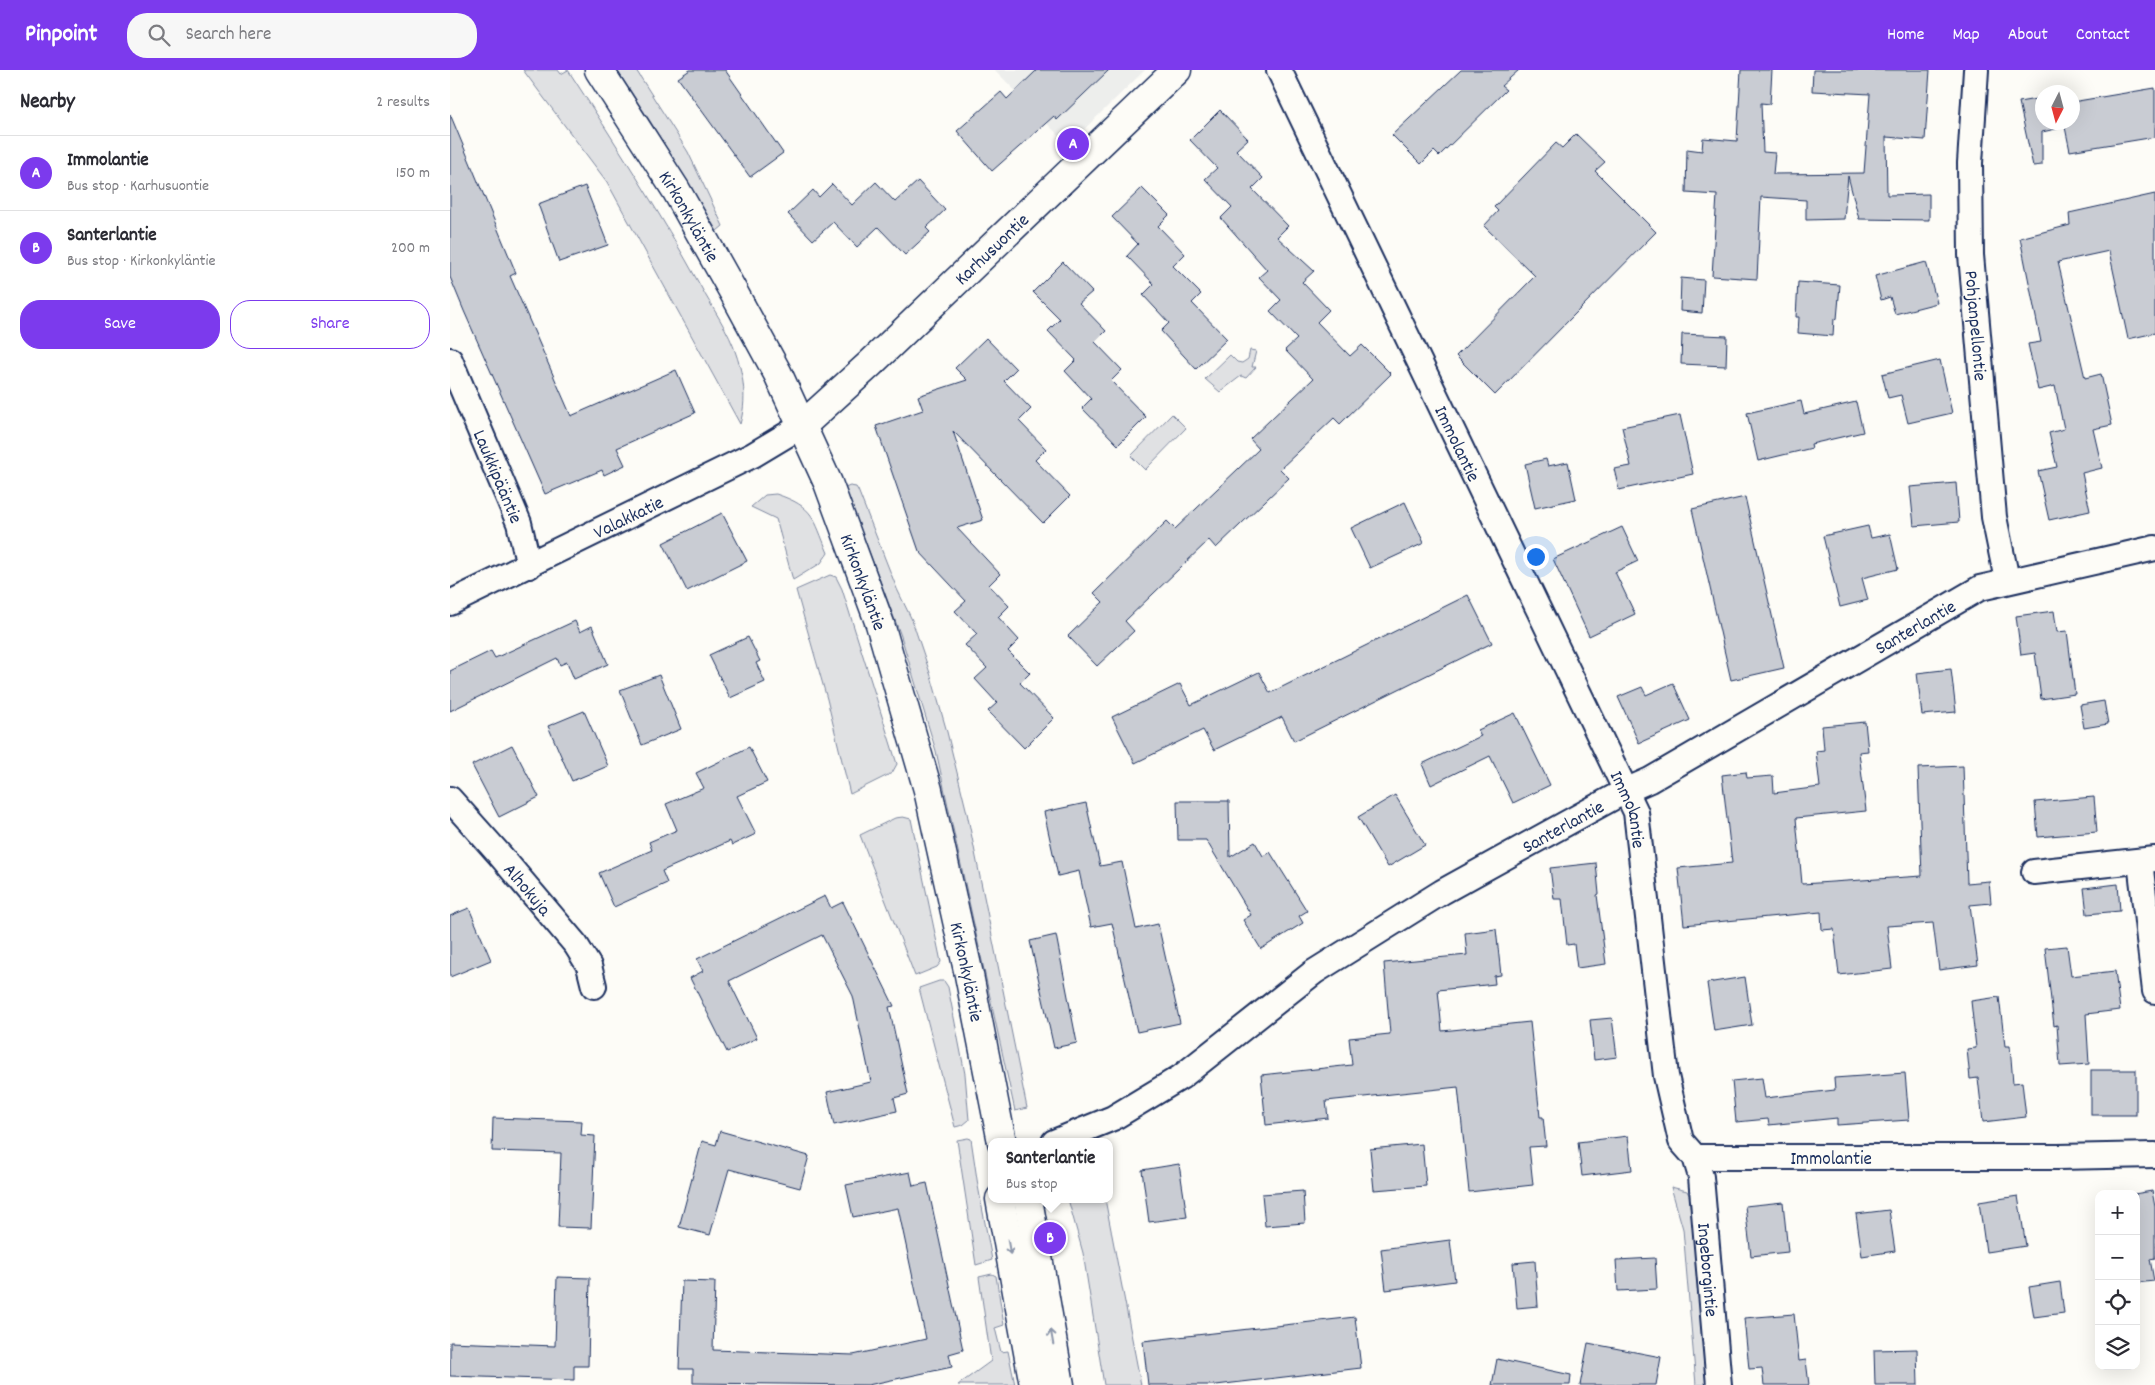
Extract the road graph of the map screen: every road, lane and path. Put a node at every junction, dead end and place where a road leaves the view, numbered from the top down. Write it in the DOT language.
graph roads {
  1 [pos="599,70"];
  2 [pos="1177,70"];
  3 [pos="1279,70"];
  4 [pos="1976,70"];
  5 [pos="450,360"];
  6 [pos="803,425"];
  7 [pos="2155,548"];
  8 [pos="529,566"];
  9 [pos="2007,580"];
  10 [pos="450,603"];
  11 [pos="1625,791"];
  12 [pos="450,799"];
  13 [pos="2148,860"];
  14 [pos="2034,872"];
  15 [pos="594,986"];
  16 [pos="2155,991"];
  17 [pos="1001,1138"];
  18 [pos="1064,1138"];
  19 [pos="2155,1155"];
  20 [pos="1694,1157"];
  21 [pos="1001,1203"];
  22 [pos="1029,1203"];
  23 [pos="1034,1385"];
  24 [pos="1060,1385"];
  25 [pos="1719,1385"];
  1 -- 6 [label="street, Kirkonkyläntie"];
  2 -- 6 [label="street, Karhusuontie"];
  3 -- 11 [label="street, Immolantie"];
  4 -- 9 [label="street, Pohjanpellontie"];
  5 -- 8 [label="street, Laukkipääntie"];
  6 -- 8 [label="street, Valakkatie"];
  6 -- 17 [label="street, Kirkonkyläntie"];
  7 -- 9 [label="street, Santerlantie"];
  8 -- 10 [label="street, Valakkatie"];
  9 -- 11 [label="street, Santerlantie"];
  11 -- 18 [label="street, Santerlantie"];
  11 -- 20 [label="street, Immolantie"];
  12 -- 15 [label="street, Alhokuja"];
  13 -- 14 [label="street"];
  13 -- 16 [label="street"];
  19 -- 20 [label="street, Immolantie"];
  20 -- 25 [label="street, Ingeborgintie"];
  21 -- 23 [label="street, one-way"];
  24 -- 22 [label="street, one-way"];
}
